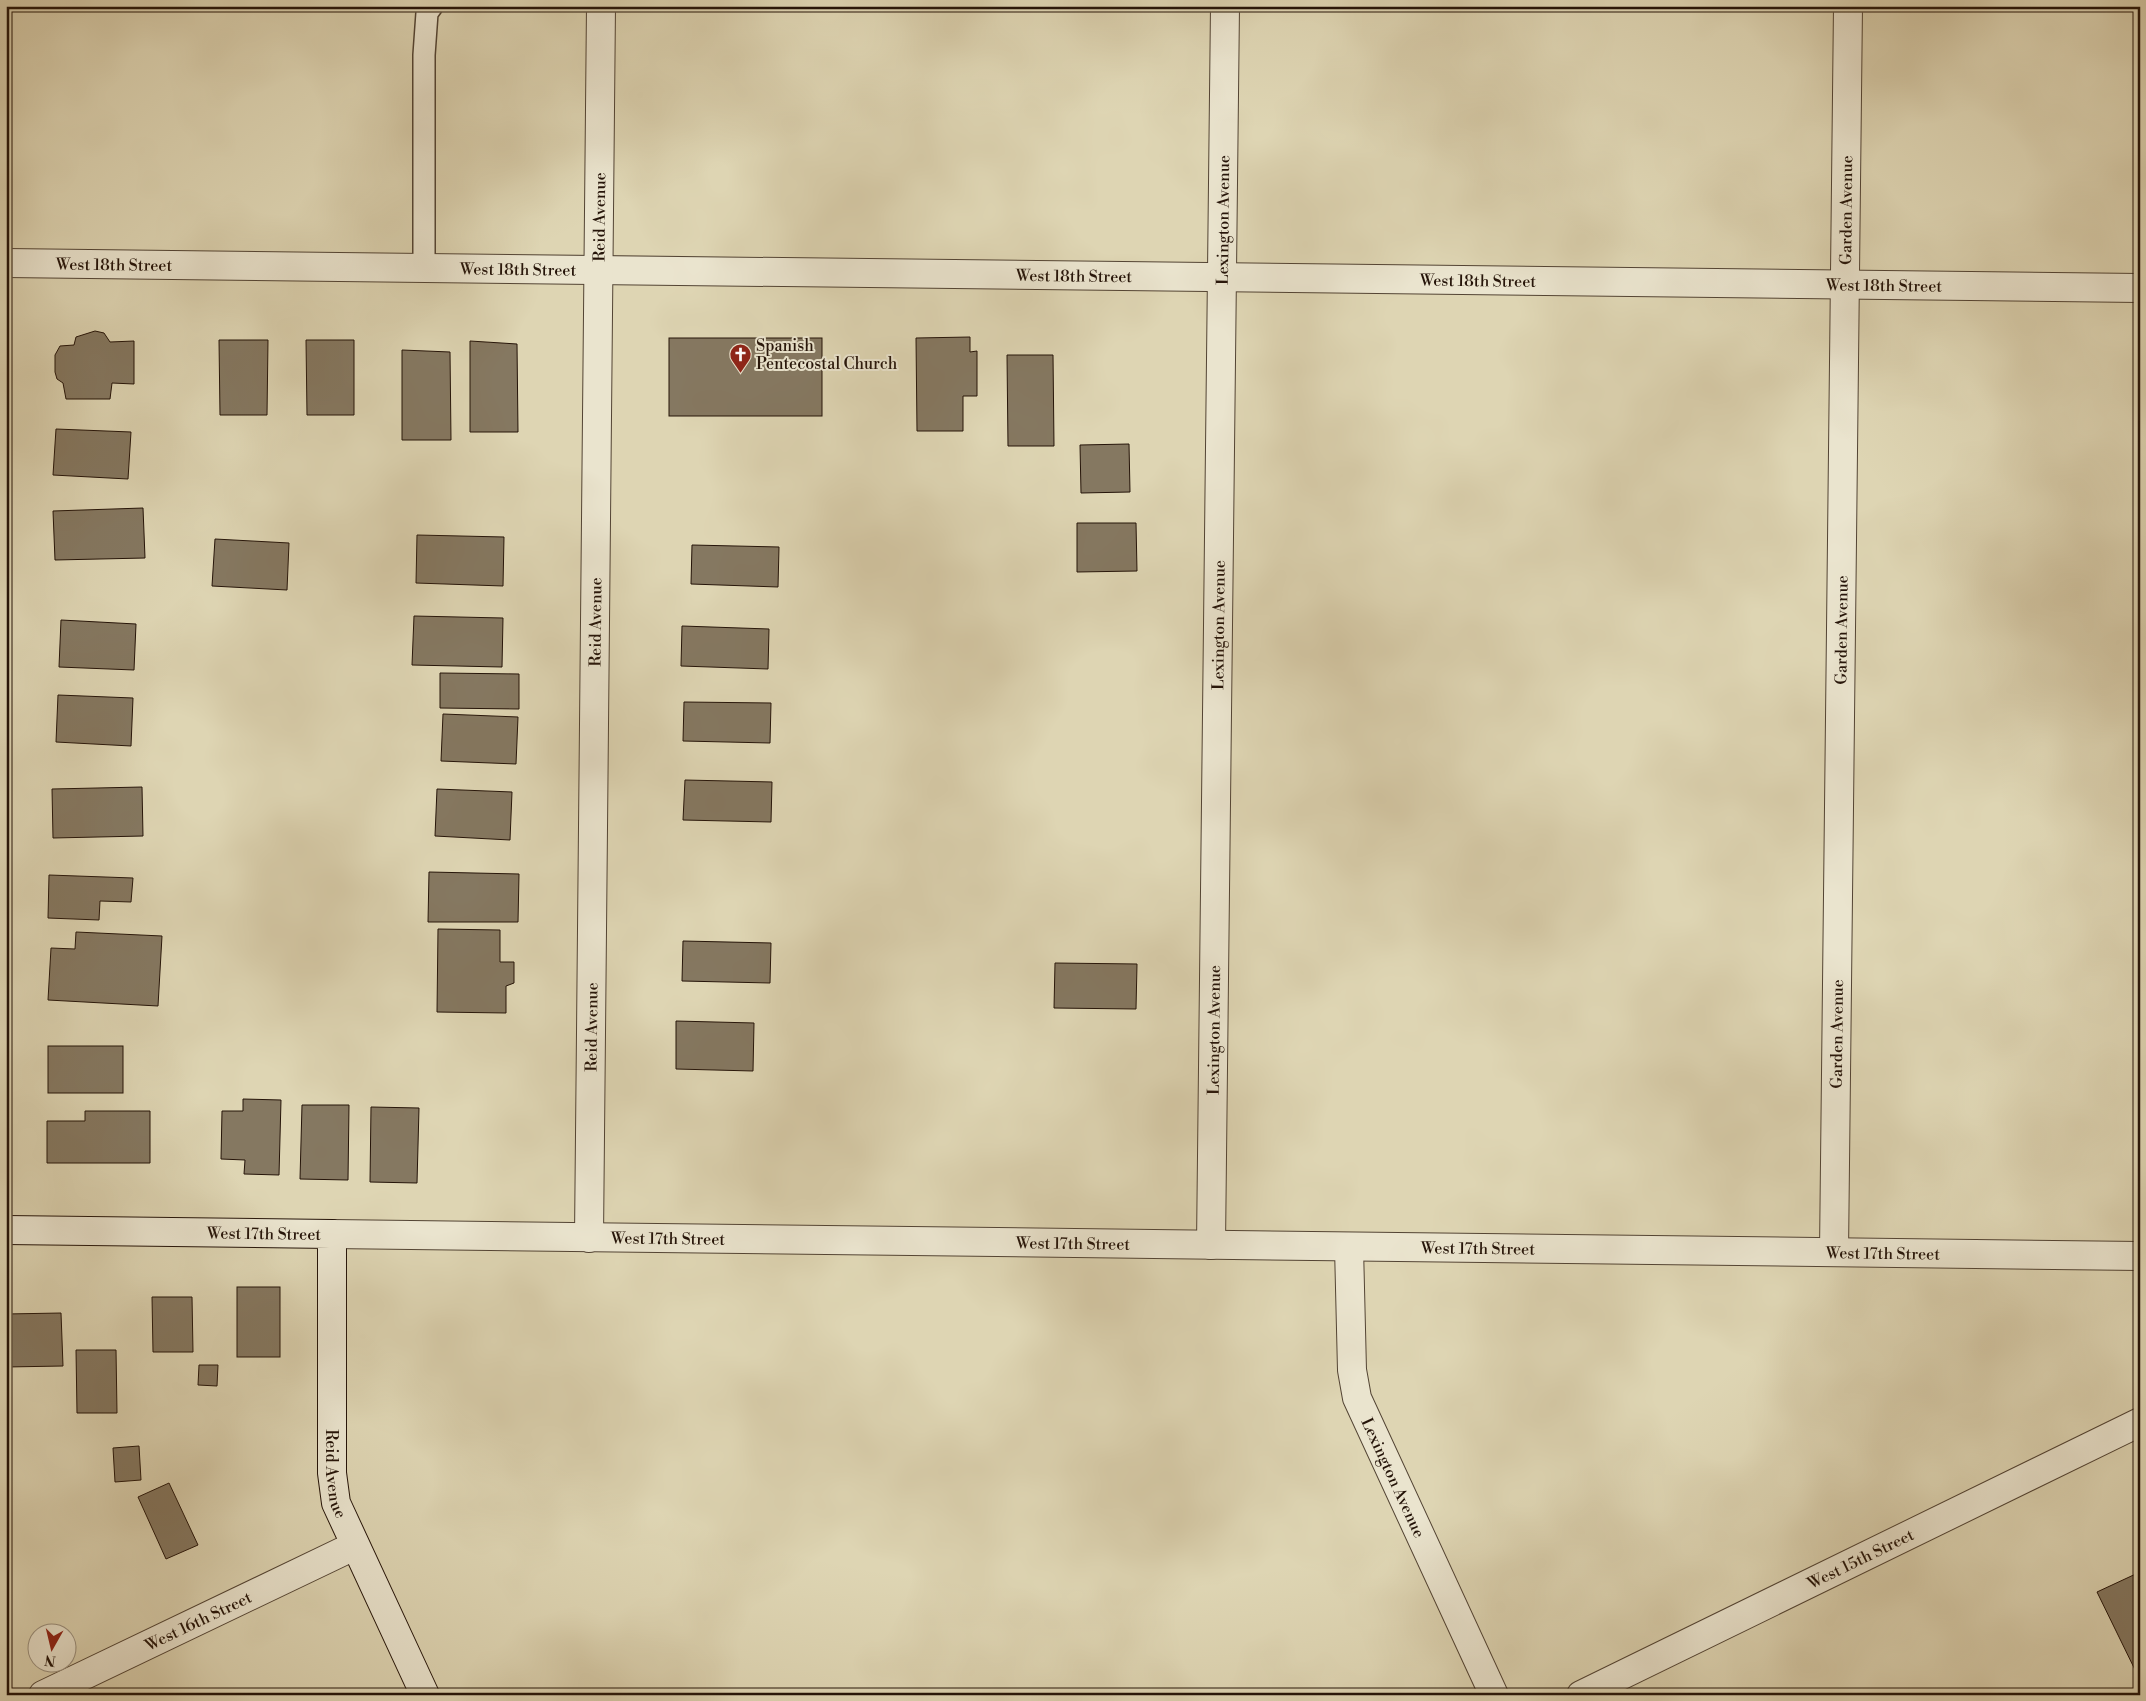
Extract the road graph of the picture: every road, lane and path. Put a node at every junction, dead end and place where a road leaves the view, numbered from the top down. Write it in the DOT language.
graph roads {
  1 [pos="432,6"];
  2 [pos="601,6"];
  3 [pos="1226,6"];
  4 [pos="1848,6"];
  5 [pos="6,263"];
  6 [pos="424,267"];
  7 [pos="599,269"];
  8 [pos="1222,277"];
  9 [pos="1845,285"];
  10 [pos="2140,288"];
  11 [pos="6,1230"];
  12 [pos="332,1234"];
  13 [pos="589,1238"];
  14 [pos="1211,1245"];
  15 [pos="1349,1246"];
  16 [pos="1834,1252"];
  17 [pos="2140,1256"];
  18 [pos="2140,1422"];
  19 [pos="354,1546"];
  20 [pos="43,1695"];
  21 [pos="425,1695"];
  22 [pos="1494,1695"];
  23 [pos="1581,1695"];
  1 -- 6 [label="lane"];
  2 -- 7 [label="street, Reid Avenue"];
  3 -- 8 [label="street, Lexington Avenue"];
  4 -- 9 [label="street, Garden Avenue"];
  5 -- 6 [label="street, West 18th Street"];
  6 -- 7 [label="street, West 18th Street"];
  7 -- 8 [label="street, West 18th Street"];
  7 -- 13 [label="street, Reid Avenue"];
  8 -- 9 [label="street, West 18th Street"];
  8 -- 14 [label="street, Lexington Avenue"];
  9 -- 10 [label="street, West 18th Street"];
  9 -- 16 [label="street, Garden Avenue"];
  11 -- 12 [label="street, West 17th Street"];
  12 -- 13 [label="street, West 17th Street"];
  12 -- 19 [label="street, Reid Avenue"];
  13 -- 14 [label="street, West 17th Street"];
  14 -- 15 [label="street, West 17th Street"];
  15 -- 16 [label="street, West 17th Street"];
  15 -- 22 [label="street, Lexington Avenue"];
  16 -- 17 [label="street, West 17th Street"];
  18 -- 23 [label="street, West 15th Street"];
  19 -- 20 [label="street, West 16th Street"];
  19 -- 21 [label="street, Reid Avenue"];
}
